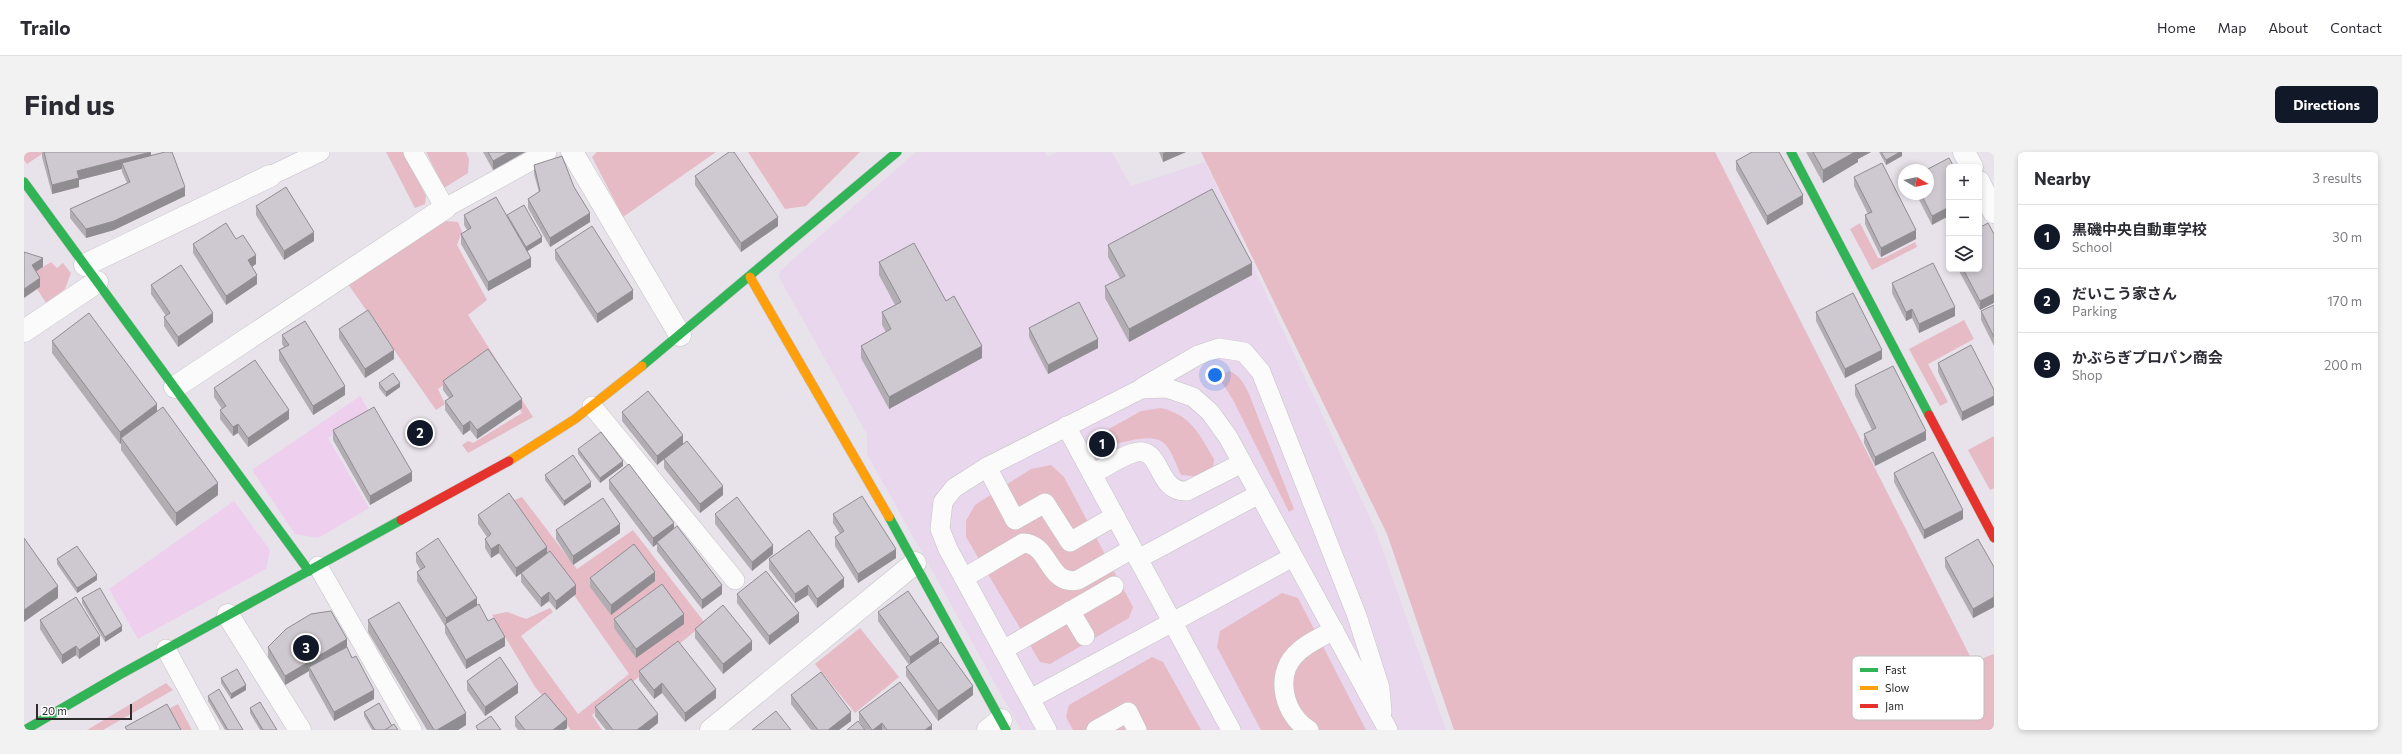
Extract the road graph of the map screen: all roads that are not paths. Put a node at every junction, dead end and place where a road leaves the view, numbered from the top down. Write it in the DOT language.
graph roads {
  1 [pos="320,152"];
  2 [pos="413,152"];
  3 [pos="547,152"];
  4 [pos="572,152"];
  5 [pos="897,152"];
  6 [pos="1791,152"];
  7 [pos="1964,152"];
  8 [pos="1970,164"];
  9 [pos="270,176"];
  10 [pos="24,182"];
  11 [pos="1982,188"];
  12 [pos="444,208"];
  13 [pos="1994,212"];
  14 [pos="91,273"];
  15 [pos="750,277"];
  16 [pos="24,331"];
  17 [pos="680,336"];
  18 [pos="175,387"];
  19 [pos="1140,389"];
  20 [pos="592,406"];
  21 [pos="1066,426"];
  22 [pos="1242,463"];
  23 [pos="987,467"];
  24 [pos="1092,474"];
  25 [pos="1259,494"];
  26 [pos="1114,516"];
  27 [pos="1994,538"];
  28 [pos="1135,554"];
  29 [pos="1293,557"];
  30 [pos="915,563"];
  31 [pos="314,568"];
  32 [pos="964,578"];
  33 [pos="735,580"];
  34 [pos="1114,586"];
  35 [pos="1070,612"];
  36 [pos="228,615"];
  37 [pos="1172,622"];
  38 [pos="1334,630"];
  39 [pos="1085,636"];
  40 [pos="166,649"];
  41 [pos="1003,650"];
  42 [pos="1030,699"];
  43 [pos="1385,725"];
  44 [pos="998,727"];
  45 [pos="25,730"];
  46 [pos="210,730"];
  47 [pos="300,730"];
  48 [pos="412,730"];
  49 [pos="711,730"];
  50 [pos="1047,730"];
  51 [pos="1096,730"];
  52 [pos="1137,730"];
  53 [pos="1231,730"];
  54 [pos="1309,730"];
  1 -- 9 [label="lane"];
  2 -- 12 [label="lane"];
  3 -- 12 [label="lane"];
  4 -- 17 [label="street"];
  5 -- 15 [label="street"];
  6 -- 27 [label="street"];
  7 -- 8 [label="street"];
  9 -- 14 [label="street"];
  10 -- 14 [label="street"];
  11 -- 13 [label="street"];
  12 -- 18 [label="street"];
  14 -- 16 [label="street"];
  14 -- 18 [label="street"];
  15 -- 17 [label="street"];
  15 -- 30 [label="street"];
  17 -- 20 [label="street"];
  18 -- 31 [label="street"];
  19 -- 21 [label="lane"];
  19 -- 22 [label="lane"];
  19 -- 43 [label="lane"];
  20 -- 31 [label="street"];
  20 -- 33 [label="lane"];
  21 -- 23 [label="lane"];
  21 -- 24 [label="lane"];
  22 -- 24 [label="lane"];
  22 -- 25 [label="lane"];
  23 -- 26 [label="lane"];
  23 -- 32 [label="lane"];
  24 -- 26 [label="lane"];
  25 -- 28 [label="lane"];
  25 -- 29 [label="lane"];
  26 -- 28 [label="lane"];
  28 -- 32 [label="lane"];
  28 -- 37 [label="lane"];
  29 -- 37 [label="lane"];
  29 -- 38 [label="lane"];
  30 -- 44 [label="street"];
  30 -- 49 [label="street"];
  31 -- 36 [label="street"];
  31 -- 48 [label="lane"];
  32 -- 41 [label="lane"];
  34 -- 35 [label="lane"];
  35 -- 39 [label="lane"];
  35 -- 41 [label="lane"];
  36 -- 40 [label="street"];
  36 -- 47 [label="street"];
  37 -- 42 [label="lane"];
  37 -- 53 [label="lane"];
  38 -- 43 [label="lane"];
  38 -- 54 [label="lane"];
  40 -- 45 [label="street"];
  40 -- 46 [label="lane"];
  41 -- 42 [label="lane"];
  42 -- 50 [label="lane"];
  51 -- 52 [label="lane"];
}
